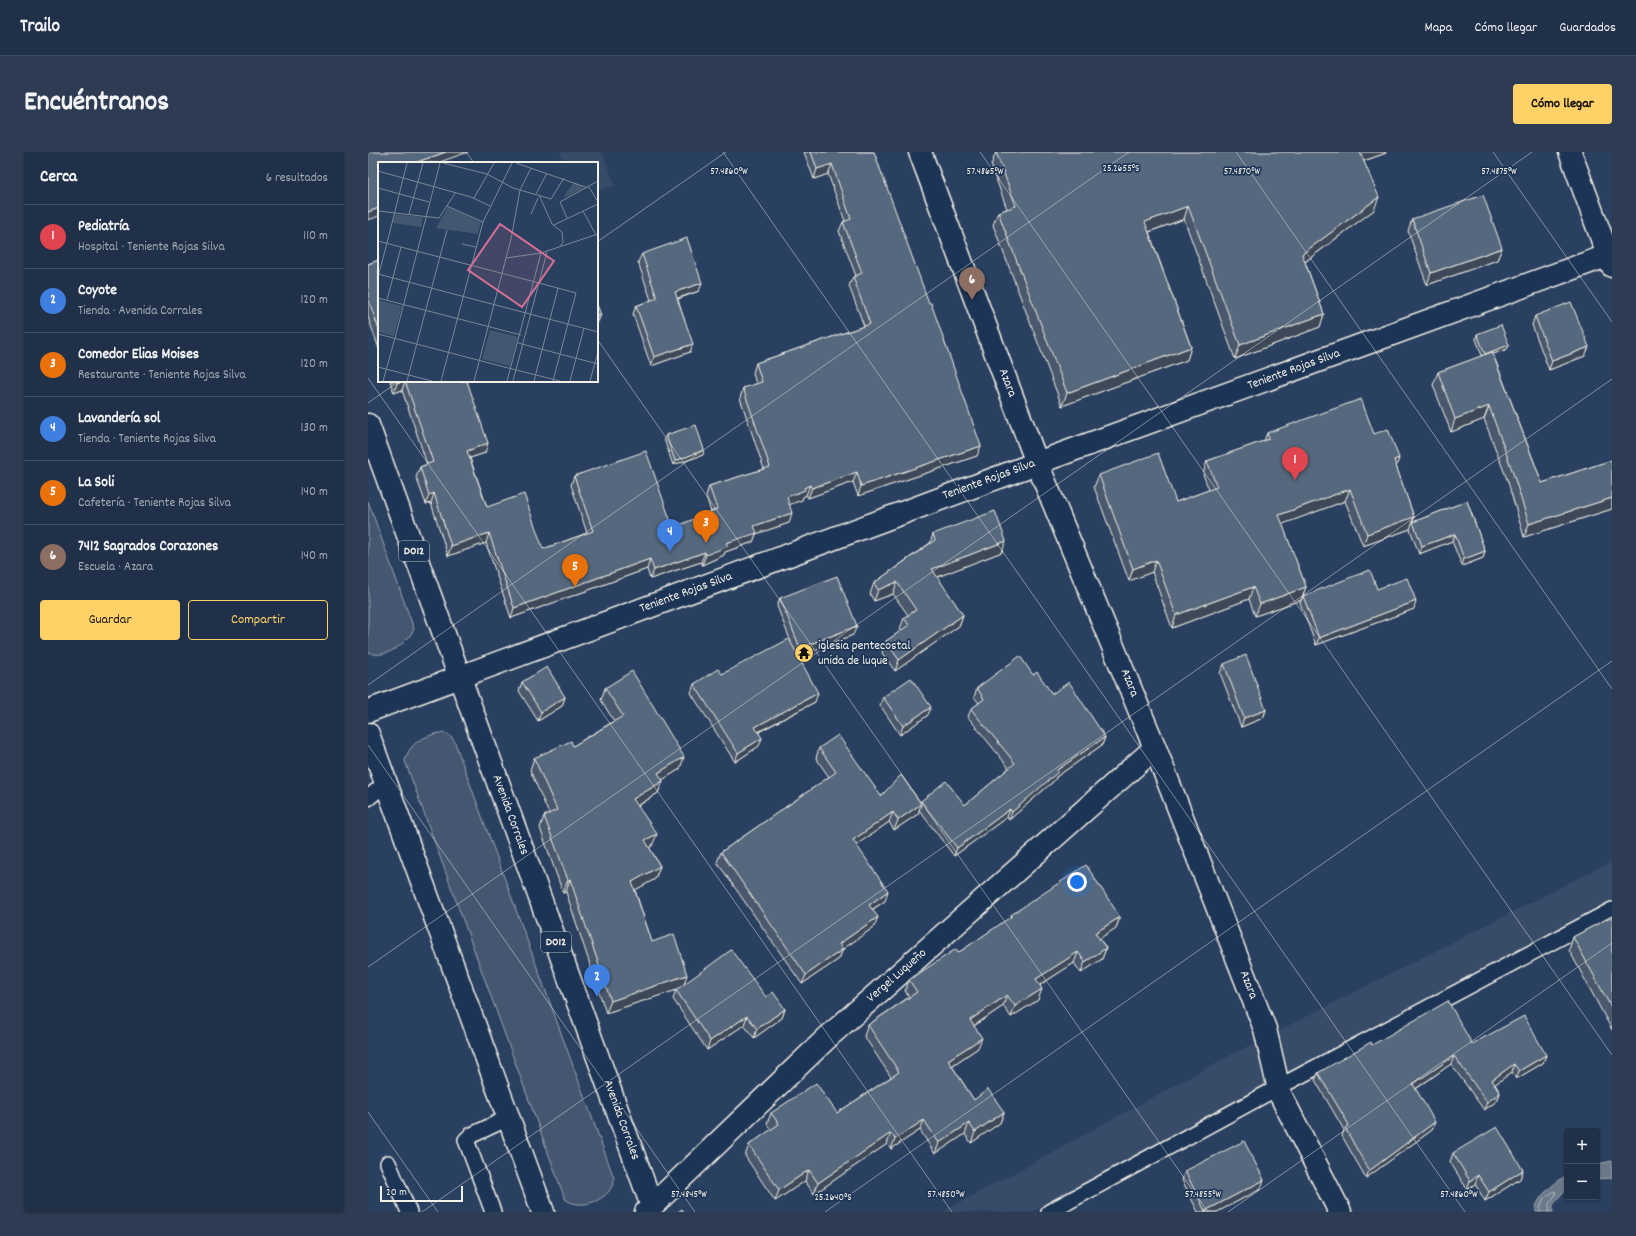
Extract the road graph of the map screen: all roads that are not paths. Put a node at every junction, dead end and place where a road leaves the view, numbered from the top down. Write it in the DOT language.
graph roads {
  1 [pos="920,152"];
  2 [pos="1570,152"];
  3 [pos="1611,258"];
  4 [pos="368,425"];
  5 [pos="1037,462"];
  6 [pos="460,677"];
  7 [pos="368,711"];
  8 [pos="368,734"];
  9 [pos="1155,748"];
  10 [pos="386,782"];
  11 [pos="368,798"];
  12 [pos="1612,910"];
  13 [pos="1279,1087"];
  14 [pos="508,1118"];
  15 [pos="388,1164"];
  16 [pos="649,1209"];
  17 [pos="409,1212"];
  18 [pos="493,1212"];
  19 [pos="543,1212"];
  20 [pos="1049,1212"];
  21 [pos="1340,1212"];
  1 -- 5 [label="main road, Azara"];
  2 -- 3 [label="main road"];
  3 -- 5 [label="main road, Teniente Rojas Silva"];
  4 -- 6 [label="main road, Avenida Corrales / D012"];
  5 -- 6 [label="main road, Teniente Rojas Silva"];
  5 -- 9 [label="main road, Azara"];
  6 -- 7 [label="main road, Teniente Rojas Silva"];
  6 -- 16 [label="main road, Avenida Corrales / D012"];
  8 -- 10 [label="main road"];
  9 -- 13 [label="main road, Azara"];
  9 -- 16 [label="main road, Vergel Luqueño"];
  10 -- 11 [label="lane"];
  10 -- 14 [label="main road"];
  12 -- 13 [label="lane"];
  13 -- 20 [label="lane"];
  13 -- 21 [label="main road, Azara"];
  14 -- 18 [label="lane"];
  14 -- 19 [label="main road"];
  15 -- 17 [label="lane"];
}
